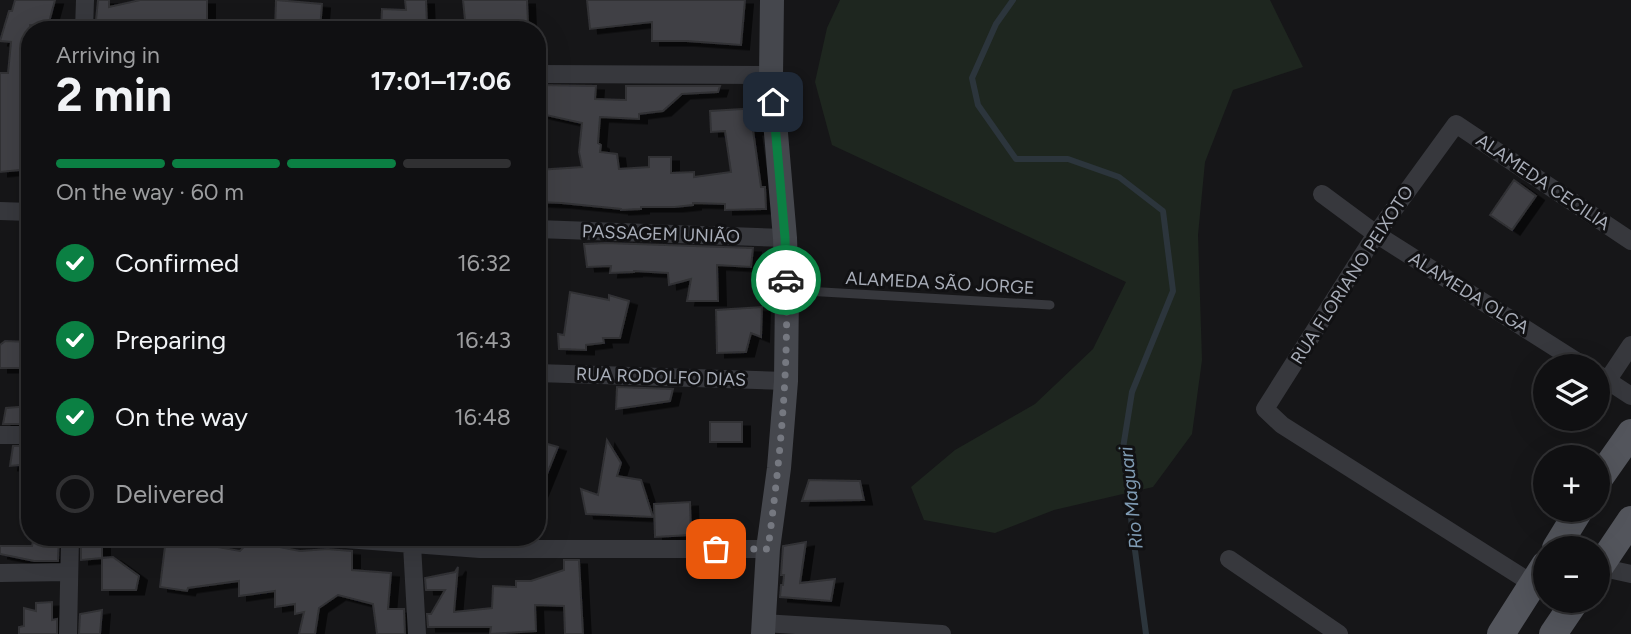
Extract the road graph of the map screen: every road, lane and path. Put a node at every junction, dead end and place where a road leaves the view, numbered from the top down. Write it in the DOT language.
graph roads {
  1 [pos="85,0"];
  2 [pos="772,0"];
  3 [pos="84,21"];
  4 [pos="546,74"];
  5 [pos="771,75"];
  6 [pos="1456,124"];
  7 [pos="1322,194"];
  8 [pos="0,211"];
  9 [pos="21,212"];
  10 [pos="546,229"];
  11 [pos="1376,234"];
  12 [pos="785,238"];
  13 [pos="1631,241"];
  14 [pos="787,290"];
  15 [pos="1050,304"];
  16 [pos="1631,345"];
  17 [pos="1565,354"];
  18 [pos="1610,369"];
  19 [pos="546,373"];
  20 [pos="786,381"];
  21 [pos="1610,383"];
  22 [pos="1631,396"];
  23 [pos="1631,433"];
  24 [pos="0,435"];
  25 [pos="21,435"];
  26 [pos="1610,463"];
  27 [pos="1631,475"];
  28 [pos="1610,476"];
  29 [pos="1631,520"];
  30 [pos="70,546"];
  31 [pos="412,546"];
  32 [pos="429,546"];
  33 [pos="768,549"];
  34 [pos="1610,551"];
  35 [pos="1229,559"];
  36 [pos="1610,570"];
  37 [pos="1533,571"];
  38 [pos="69,572"];
  39 [pos="0,573"];
  40 [pos="1631,574"];
  41 [pos="1533,583"];
  42 [pos="1568,613"];
  43 [pos="763,628"];
  44 [pos="68,634"];
  45 [pos="416,634"];
  46 [pos="942,634"];
  47 [pos="1339,634"];
  48 [pos="1501,634"];
  49 [pos="1554,634"];
  1 -- 3 [label="street"];
  2 -- 5 [label="street"];
  4 -- 5 [label="street"];
  5 -- 12 [label="street"];
  6 -- 11 [label="street, RUA FLORIANO PEIXOTO"];
  6 -- 13 [label="street, ALAMEDA CECILIA"];
  7 -- 11 [label="street, ALAMEDA OLGA"];
  8 -- 9 [label="street"];
  10 -- 12 [label="street, PASSAGEM UNIÃO"];
  11 -- 17 [label="street, ALAMEDA OLGA"];
  11 -- 37 [label="street, RUA FLORIANO PEIXOTO"];
  12 -- 14 [label="street"];
  14 -- 15 [label="lane, ALAMEDA SÃO JORGE"];
  14 -- 20 [label="street"];
  16 -- 18 [label="street"];
  19 -- 20 [label="street, RUA RODOLFO DIAS"];
  20 -- 33 [label="street"];
  21 -- 22 [label="street"];
  23 -- 26 [label="main road"];
  24 -- 25 [label="street"];
  27 -- 28 [label="main road"];
  29 -- 34 [label="main road"];
  30 -- 38 [label="street"];
  31 -- 45 [label="street"];
  32 -- 33 [label="street"];
  33 -- 43 [label="street"];
  35 -- 47 [label="street"];
  36 -- 40 [label="street"];
  38 -- 39 [label="street"];
  38 -- 44 [label="street"];
  41 -- 48 [label="main road"];
  42 -- 49 [label="main road"];
  43 -- 46 [label="street"];
}
